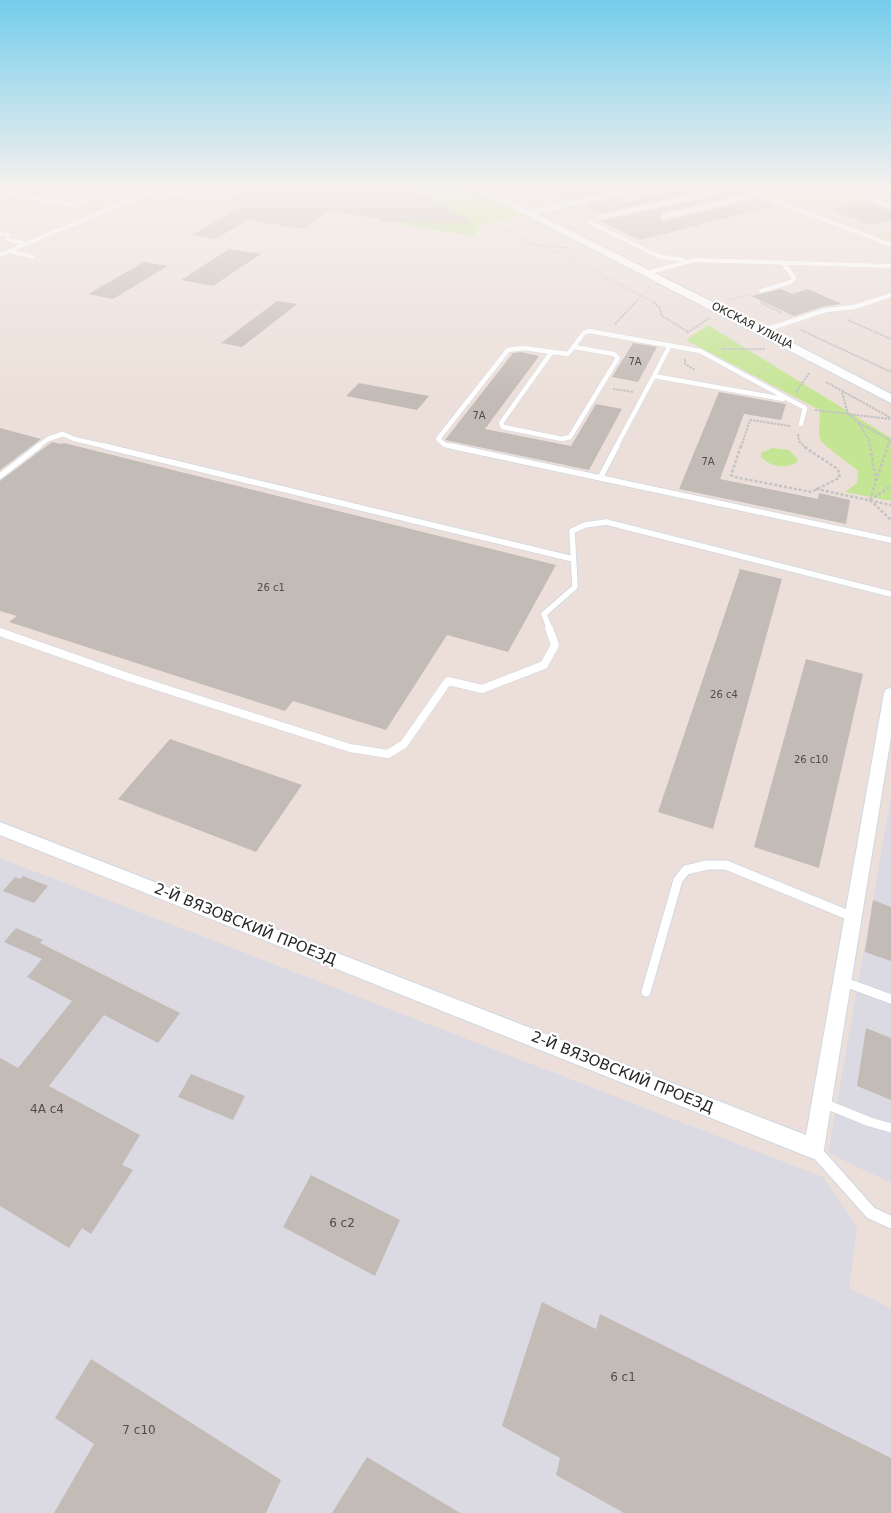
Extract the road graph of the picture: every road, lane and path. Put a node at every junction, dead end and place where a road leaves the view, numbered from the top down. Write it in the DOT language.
graph roads {
  1 [pos="569,259"];
  2 [pos="617,259"];
  3 [pos="672,259"];
  4 [pos="685,261"];
  5 [pos="783,263"];
  6 [pos="891,266"];
  7 [pos="647,273"];
  8 [pos="653,284"];
  9 [pos="761,291"];
  10 [pos="891,295"];
  11 [pos="642,296"];
  12 [pos="746,296"];
  13 [pos="730,300"];
  14 [pos="709,318"];
  15 [pos="795,320"];
  16 [pos="840,320"];
  17 [pos="786,323"];
  18 [pos="762,331"];
  19 [pos="688,332"];
  20 [pos="582,334"];
  21 [pos="606,334"];
  22 [pos="592,336"];
  23 [pos="891,339"];
  24 [pos="670,345"];
  25 [pos="574,347"];
  26 [pos="693,349"];
  27 [pos="770,350"];
  28 [pos="551,353"];
  29 [pos="810,372"];
  30 [pos="891,372"];
  31 [pos="654,376"];
  32 [pos="606,387"];
  33 [pos="842,392"];
  34 [pos="644,394"];
  35 [pos="891,399"];
  36 [pos="790,400"];
  37 [pos="805,408"];
  38 [pos="848,414"];
  39 [pos="891,420"];
  40 [pos="858,422"];
  41 [pos="800,426"];
  42 [pos="891,440"];
  43 [pos="0,476"];
  44 [pos="600,478"];
  45 [pos="876,481"];
  46 [pos="891,486"];
  47 [pos="816,489"];
  48 [pos="870,500"];
  49 [pos="891,504"];
  50 [pos="891,520"];
  51 [pos="891,540"];
  52 [pos="573,559"];
  53 [pos="891,594"];
  54 [pos="0,632"];
  55 [pos="891,693"];
  56 [pos="0,828"];
  57 [pos="853,917"];
  58 [pos="842,980"];
  59 [pos="646,992"];
  60 [pos="891,999"];
  61 [pos="821,1102"];
  62 [pos="891,1128"];
  63 [pos="814,1149"];
  64 [pos="891,1222"];
  1 -- 11 [label="path"];
  2 -- 7 [label="main road, ОКСКАЯ УЛИЦА"];
  3 -- 4 [label="lane"];
  4 -- 5 [label="lane"];
  4 -- 7 [label="lane"];
  5 -- 6 [label="lane"];
  5 -- 9 [label="lane"];
  7 -- 18 [label="main road, ОКСКАЯ УЛИЦА"];
  8 -- 11 [label="path"];
  9 -- 12 [label="path"];
  10 -- 15 [label="lane"];
  11 -- 19 [label="path"];
  11 -- 21 [label="path"];
  12 -- 13 [label="path"];
  12 -- 15 [label="path"];
  14 -- 19 [label="path"];
  15 -- 17 [label="lane"];
  16 -- 23 [label="path"];
  17 -- 18 [label="lane"];
  17 -- 30 [label="path"];
  18 -- 35 [label="main road, ОКСКАЯ УЛИЦА"];
  19 -- 24 [label="path"];
  20 -- 21 [label="lane"];
  20 -- 22 [label="lane"];
  20 -- 25 [label="lane"];
  21 -- 24 [label="lane"];
  24 -- 26 [label="lane"];
  24 -- 31 [label="lane"];
  25 -- 28 [label="lane"];
  25 -- 28 [label="lane"];
  26 -- 27 [label="path"];
  26 -- 36 [label="lane"];
  28 -- 44 [label="lane"];
  29 -- 36 [label="path"];
  31 -- 34 [label="lane"];
  31 -- 36 [label="lane"];
  32 -- 34 [label="path"];
  33 -- 38 [label="path"];
  34 -- 44 [label="lane"];
  36 -- 37 [label="lane"];
  37 -- 38 [label="path"];
  37 -- 41 [label="lane"];
  38 -- 39 [label="path"];
  38 -- 40 [label="path"];
  40 -- 42 [label="path"];
  40 -- 45 [label="path"];
  41 -- 47 [label="path"];
  41 -- 47 [label="path"];
  42 -- 45 [label="path"];
  43 -- 52 [label="lane"];
  44 -- 51 [label="lane"];
  45 -- 48 [label="path"];
  46 -- 48 [label="path"];
  47 -- 48 [label="path"];
  48 -- 49 [label="path"];
  48 -- 50 [label="path"];
  52 -- 53 [label="lane"];
  52 -- 54 [label="lane"];
  55 -- 57 [label="street"];
  56 -- 63 [label="street, 2-Й ВЯЗОВСКИЙ ПРОЕЗД"];
  57 -- 58 [label="street"];
  57 -- 59 [label="lane"];
  58 -- 60 [label="lane"];
  58 -- 61 [label="street"];
  61 -- 62 [label="lane"];
  61 -- 63 [label="street"];
  63 -- 64 [label="lane"];
}
